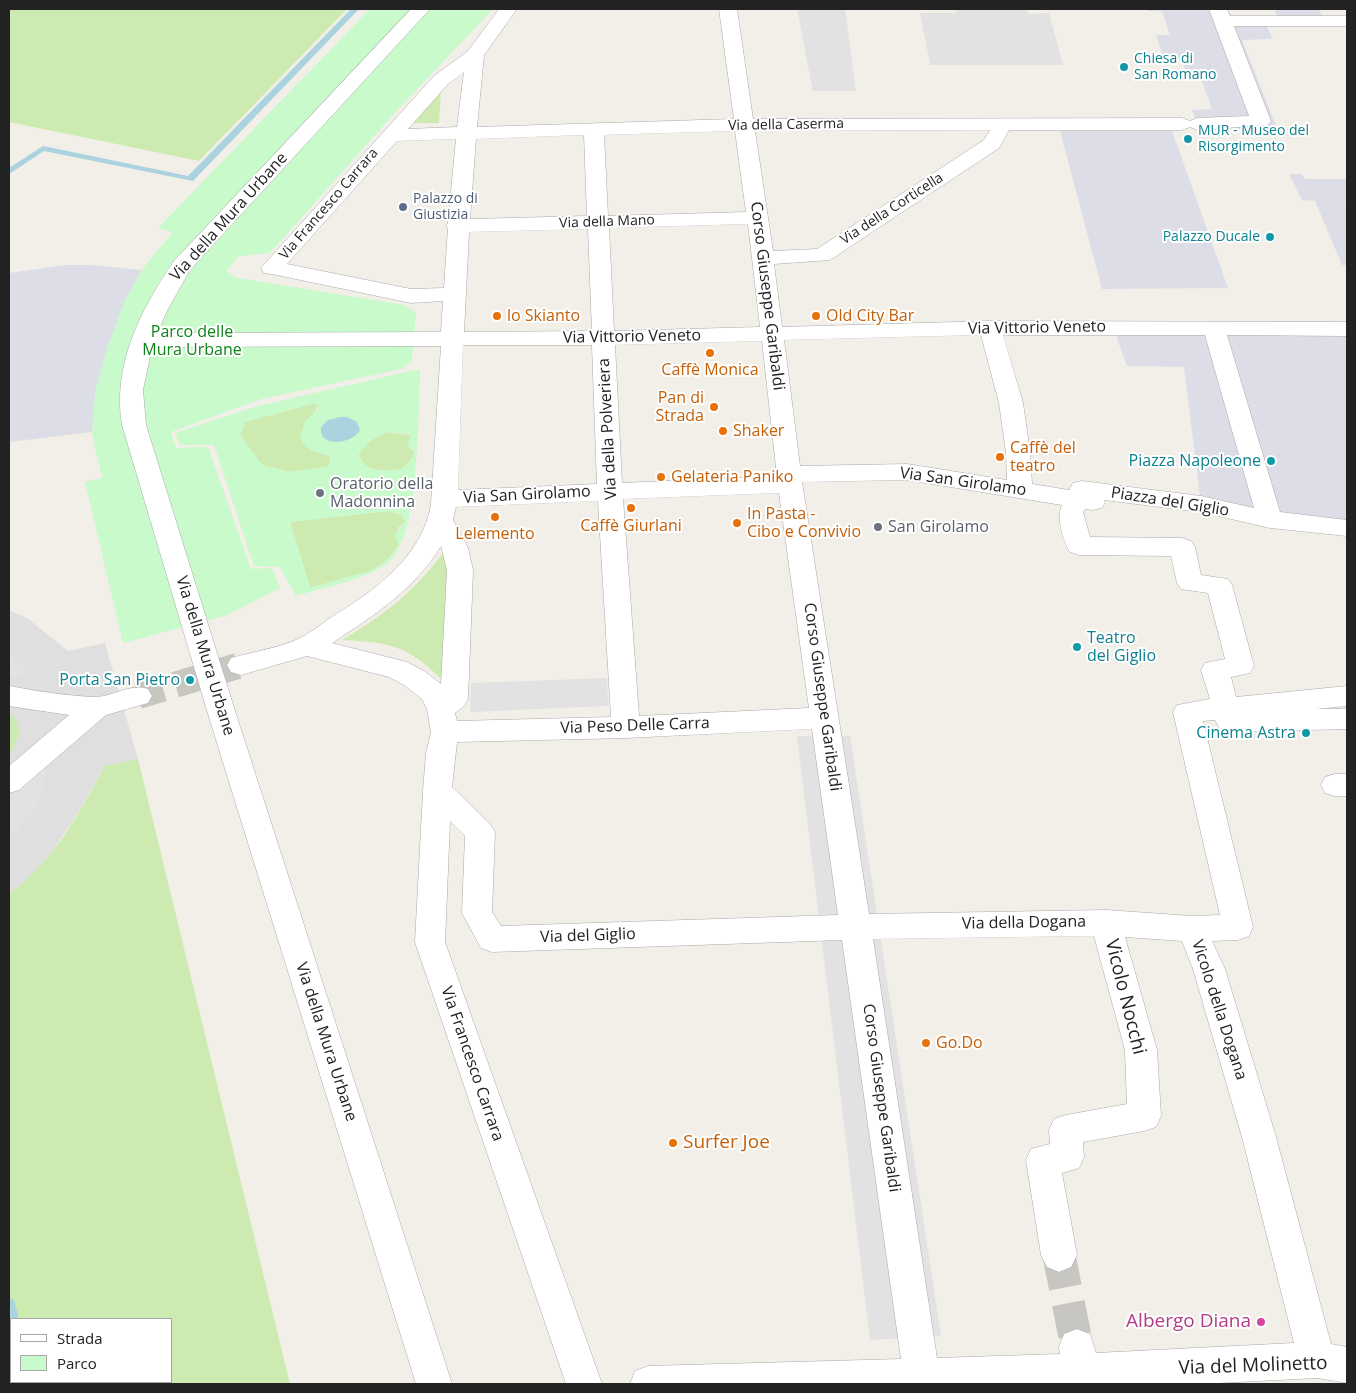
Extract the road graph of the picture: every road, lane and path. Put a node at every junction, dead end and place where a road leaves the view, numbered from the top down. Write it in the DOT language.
graph roads {
  1 [pos="421,9"];
  2 [pos="508,9"];
  3 [pos="728,9"];
  4 [pos="1221,15"];
  5 [pos="1347,21"];
  6 [pos="475,55"];
  7 [pos="1003,124"];
  8 [pos="745,125"];
  9 [pos="594,130"];
  10 [pos="465,134"];
  11 [pos="390,135"];
  12 [pos="756,218"];
  13 [pos="598,222"];
  14 [pos="458,226"];
  15 [pos="763,258"];
  16 [pos="454,294"];
  17 [pos="990,328"];
  18 [pos="1214,328"];
  19 [pos="1347,329"];
  20 [pos="772,334"];
  21 [pos="452,338"];
  22 [pos="603,338"];
  23 [pos="144,340"];
  24 [pos="789,479"];
  25 [pos="1020,490"];
  26 [pos="611,497"];
  27 [pos="1076,500"];
  28 [pos="442,509"];
  29 [pos="1270,520"];
  30 [pos="1347,524"];
  31 [pos="1347,528"];
  32 [pos="308,646"];
  33 [pos="241,665"];
  34 [pos="9,696"];
  35 [pos="138,696"];
  36 [pos="1347,696"];
  37 [pos="97,707"];
  38 [pos="1224,708"];
  39 [pos="825,718"];
  40 [pos="1347,720"];
  41 [pos="443,721"];
  42 [pos="626,727"];
  43 [pos="9,782"];
  44 [pos="437,791"];
  45 [pos="1106,923"];
  46 [pos="856,928"];
  47 [pos="1192,929"];
  48 [pos="1058,1256"];
  49 [pos="1332,1362"];
  50 [pos="923,1380"];
  51 [pos="434,1384"];
  52 [pos="584,1384"];
  53 [pos="648,1384"];
  1 -- 23 [label="street, Via della Mura Urbane"];
  2 -- 6 [label="street, Via Francesco Carrara"];
  3 -- 8 [label="street, Corso Giuseppe Garibaldi"];
  4 -- 5 [label="street"];
  4 -- 7 [label="street, Via della Caserma"];
  6 -- 10 [label="street, Via Francesco Carrara"];
  6 -- 11 [label="street, Via Francesco Carrara"];
  7 -- 8 [label="street, Via della Caserma"];
  7 -- 15 [label="street, Via della Corticella"];
  8 -- 9 [label="street, Via della Caserma"];
  8 -- 12 [label="street, Corso Giuseppe Garibaldi"];
  9 -- 10 [label="street, Via della Caserma"];
  9 -- 13 [label="street, Via della Polveriera"];
  10 -- 11 [label="street, Via della Caserma"];
  10 -- 14 [label="street, Via Francesco Carrara"];
  11 -- 16 [label="street, Via Francesco Carrara"];
  12 -- 13 [label="street, Via della Mano"];
  12 -- 15 [label="street, Corso Giuseppe Garibaldi"];
  13 -- 14 [label="street, Via della Mano"];
  13 -- 22 [label="street, Via della Polveriera"];
  14 -- 16 [label="street, Via Francesco Carrara"];
  15 -- 20 [label="street, Corso Giuseppe Garibaldi"];
  16 -- 21 [label="street, Via Francesco Carrara"];
  17 -- 18 [label="street, Via Vittorio Veneto"];
  17 -- 20 [label="street, Via Vittorio Veneto"];
  17 -- 25 [label="street"];
  18 -- 19 [label="street"];
  18 -- 29 [label="street"];
  20 -- 22 [label="street, Via Vittorio Veneto"];
  20 -- 24 [label="street, Corso Giuseppe Garibaldi"];
  21 -- 22 [label="street, Via Vittorio Veneto"];
  21 -- 23 [label="street, Via Vittorio Veneto"];
  21 -- 28 [label="street, Via Francesco Carrara"];
  22 -- 26 [label="street, Via della Polveriera"];
  23 -- 51 [label="street, Via della Mura Urbane"];
  24 -- 25 [label="street, Via San Girolamo"];
  24 -- 26 [label="street, Via San Girolamo"];
  24 -- 39 [label="street, Corso Giuseppe Garibaldi"];
  25 -- 27 [label="street, Via San Girolamo"];
  26 -- 28 [label="street, Via San Girolamo"];
  26 -- 42 [label="street, Via della Polveriera"];
  27 -- 29 [label="street, Piazza del Giglio"];
  27 -- 38 [label="street"];
  28 -- 32 [label="street"];
  28 -- 41 [label="street"];
  29 -- 30 [label="street"];
  29 -- 31 [label="street, Piazza del Giglio"];
  32 -- 33 [label="street"];
  32 -- 41 [label="street"];
  34 -- 37 [label="street"];
  35 -- 37 [label="street"];
  36 -- 38 [label="street, Vicolo della Dogana"];
  37 -- 43 [label="street"];
  38 -- 40 [label="street"];
  38 -- 47 [label="street, Vicolo della Dogana"];
  39 -- 42 [label="street, Via Peso Delle Carra"];
  39 -- 46 [label="street, Corso Giuseppe Garibaldi"];
  41 -- 42 [label="street, Via Peso Delle Carra"];
  41 -- 44 [label="street, Via Francesco Carrara"];
  44 -- 46 [label="street, Via del Giglio"];
  44 -- 52 [label="street, Via Francesco Carrara"];
  45 -- 46 [label="street, Via della Dogana"];
  45 -- 47 [label="street, Via della Dogana"];
  45 -- 48 [label="street, Vicolo Nocchi"];
  46 -- 50 [label="street, Corso Giuseppe Garibaldi"];
  47 -- 49 [label="street, Vicolo della Dogana"];
  49 -- 50 [label="street, Via del Molinetto"];
  50 -- 53 [label="street, Via del Molinetto"];
}
